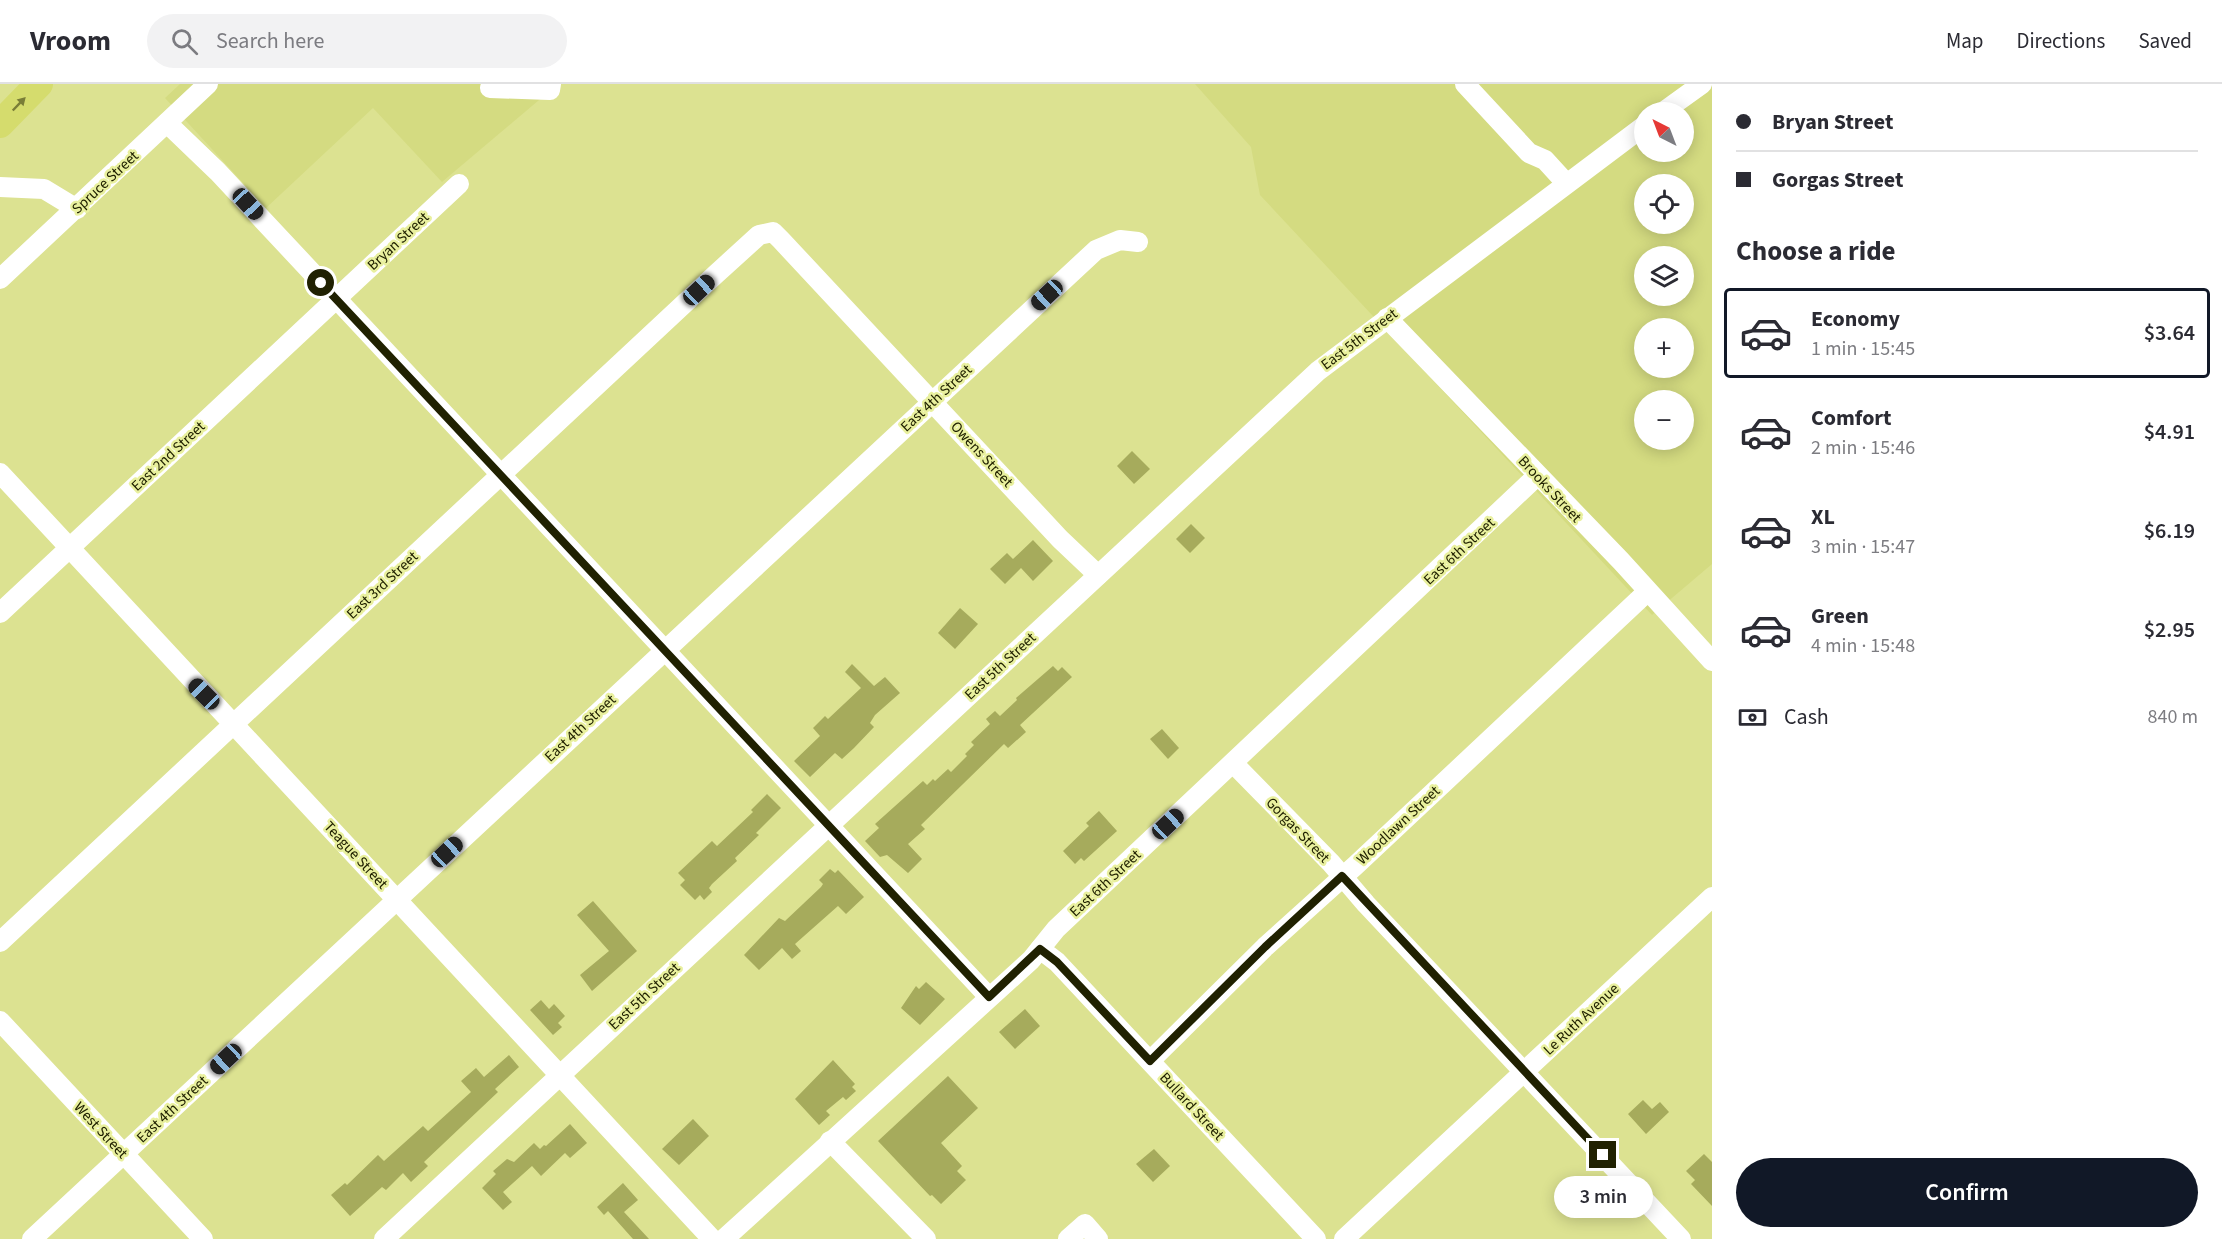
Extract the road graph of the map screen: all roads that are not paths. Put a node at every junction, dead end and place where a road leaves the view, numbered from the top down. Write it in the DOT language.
graph roads {
  1 [pos="39,84"];
  2 [pos="208,84"];
  3 [pos="551,84"];
  4 [pos="1465,84"];
  5 [pos="1702,84"];
  6 [pos="490,88"];
  7 [pos="1677,102"];
  8 [pos="167,123"];
  9 [pos="0,124"];
  10 [pos="1634,133"];
  11 [pos="1566,183"];
  12 [pos="459,184"];
  13 [pos="0,187"];
  14 [pos="77,208"];
  15 [pos="767,232"];
  16 [pos="1138,242"];
  17 [pos="0,279"];
  18 [pos="336,299"];
  19 [pos="1387,318"];
  20 [pos="932,401"];
  21 [pos="0,473"];
  22 [pos="501,475"];
  23 [pos="1538,476"];
  24 [pos="69,548"];
  25 [pos="1098,575"];
  26 [pos="1647,592"];
  27 [pos="0,613"];
  28 [pos="664,650"];
  29 [pos="1712,661"];
  30 [pos="234,724"];
  31 [pos="1233,763"];
  32 [pos="828,825"];
  33 [pos="1342,876"];
  34 [pos="1712,897"];
  35 [pos="397,899"];
  36 [pos="0,942"];
  37 [pos="1040,949"];
  38 [pos="989,997"];
  39 [pos="0,1021"];
  40 [pos="1150,1061"];
  41 [pos="1524,1072"];
  42 [pos="561,1074"];
  43 [pos="830,1141"];
  44 [pos="124,1154"];
  45 [pos="32,1239"];
  46 [pos="202,1239"];
  47 [pos="384,1239"];
  48 [pos="712,1239"];
  49 [pos="723,1239"];
  50 [pos="926,1239"];
  51 [pos="1068,1239"];
  52 [pos="1098,1239"];
  53 [pos="1316,1239"];
  54 [pos="1344,1239"];
  55 [pos="1681,1239"];
  9 -- 1 [label="highway, one-way"];
  2 -- 8 [label="street, Spruce Street"];
  3 -- 6 [label="street"];
  4 -- 11 [label="street"];
  5 -- 7 [label="street"];
  8 -- 14 [label="street, Spruce Street"];
  8 -- 18 [label="street"];
  10 -- 11 [label="street, East 5th Street"];
  11 -- 19 [label="street, East 5th Street"];
  12 -- 18 [label="street, Bryan Street"];
  13 -- 14 [label="street"];
  14 -- 17 [label="street, Spruce Street"];
  15 -- 20 [label="street, Owens Street"];
  15 -- 22 [label="street, East 3rd Street"];
  16 -- 20 [label="street, East 4th Street"];
  18 -- 22 [label="street"];
  18 -- 24 [label="street, East 2nd Street"];
  19 -- 23 [label="street, Brooks Street"];
  19 -- 25 [label="street, East 5th Street"];
  20 -- 25 [label="street, Owens Street"];
  20 -- 28 [label="street, East 4th Street"];
  21 -- 24 [label="street, Teague Street"];
  22 -- 28 [label="street"];
  22 -- 30 [label="street, East 3rd Street"];
  23 -- 26 [label="street, Brooks Street"];
  23 -- 31 [label="street, East 6th Street"];
  24 -- 27 [label="street, East 2nd Street"];
  24 -- 30 [label="street, Teague Street"];
  25 -- 32 [label="street, East 5th Street"];
  26 -- 29 [label="street, Brooks Street"];
  26 -- 33 [label="street, Woodlawn Street"];
  28 -- 32 [label="street"];
  28 -- 35 [label="street, East 4th Street"];
  30 -- 35 [label="street, Teague Street"];
  30 -- 36 [label="street, East 3rd Street"];
  31 -- 33 [label="street, Gorgas Street"];
  31 -- 37 [label="street, East 6th Street"];
  32 -- 38 [label="street"];
  32 -- 42 [label="street, East 5th Street"];
  33 -- 40 [label="street, Woodlawn Street"];
  33 -- 41 [label="street, Gorgas Street"];
  34 -- 41 [label="street, Le Ruth Avenue"];
  35 -- 42 [label="street, Teague Street"];
  35 -- 44 [label="street, East 4th Street"];
  37 -- 38 [label="street, East 6th Street"];
  37 -- 40 [label="street, Bullard Street"];
  38 -- 43 [label="street, East 6th Street"];
  39 -- 44 [label="street, West Street"];
  40 -- 53 [label="street, Bullard Street"];
  41 -- 54 [label="street, Le Ruth Avenue"];
  41 -- 55 [label="street, Gorgas Street"];
  42 -- 47 [label="street, East 5th Street"];
  42 -- 48 [label="street, Teague Street"];
  43 -- 49 [label="street, East 6th Street"];
  43 -- 50 [label="street"];
  44 -- 45 [label="street, East 4th Street"];
  44 -- 46 [label="street, West Street"];
  51 -- 52 [label="street"];
}
